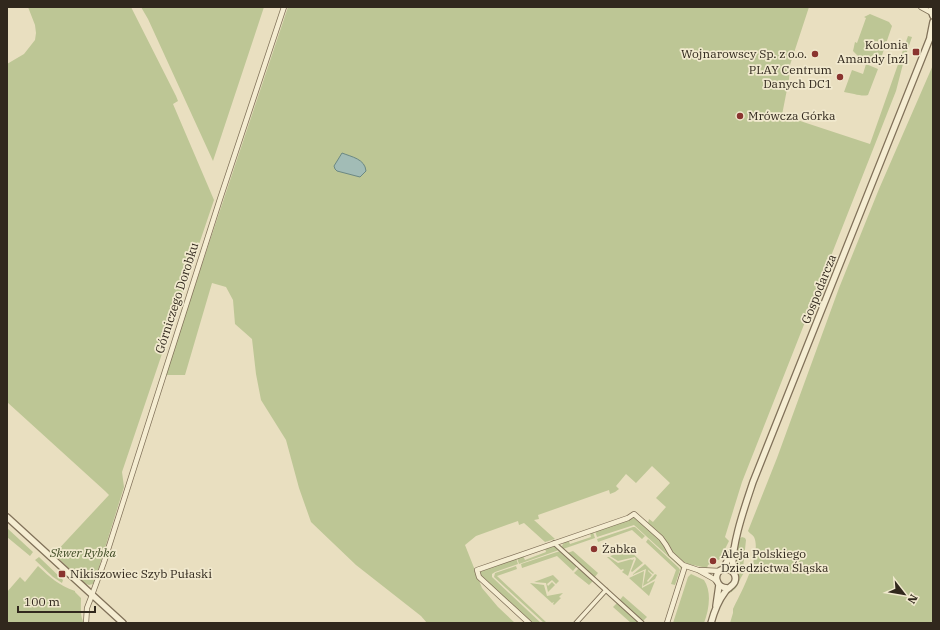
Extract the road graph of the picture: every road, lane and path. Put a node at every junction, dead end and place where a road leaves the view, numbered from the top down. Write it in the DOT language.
graph roads {
  1 [pos="284,7"];
  2 [pos="921,7"];
  3 [pos="932,12"];
  4 [pos="933,22"];
  5 [pos="932,36"];
  6 [pos="7,516"];
  7 [pos="554,543"];
  8 [pos="734,549"];
  9 [pos="685,566"];
  10 [pos="698,570"];
  11 [pos="722,570"];
  12 [pos="733,572"];
  13 [pos="718,583"];
  14 [pos="729,588"];
  15 [pos="606,590"];
  16 [pos="92,595"];
  17 [pos="716,607"];
  18 [pos="86,623"];
  19 [pos="123,623"];
  20 [pos="529,623"];
  21 [pos="576,623"];
  22 [pos="642,623"];
  23 [pos="667,623"];
  24 [pos="711,623"];
  1 -- 16 [label="street, Górniczego Dorobku"];
  2 -- 3 [label="street"];
  4 -- 5 [label="street, Gospodarcza"];
  5 -- 8 [label="street, Gospodarcza"];
  6 -- 16 [label="street"];
  7 -- 9 [label="street"];
  7 -- 15 [label="street"];
  7 -- 20 [label="street"];
  8 -- 11 [label="street, Gospodarcza"];
  8 -- 12 [label="street, Gospodarcza"];
  9 -- 10 [label="street"];
  9 -- 23 [label="street"];
  10 -- 11 [label="street"];
  10 -- 13 [label="street"];
  11 -- 12 [label="street"];
  11 -- 13 [label="street"];
  12 -- 14 [label="street"];
  13 -- 14 [label="street"];
  13 -- 17 [label="street"];
  14 -- 17 [label="street"];
  15 -- 21 [label="street"];
  15 -- 22 [label="street"];
  16 -- 18 [label="street, Górniczego Dorobku"];
  16 -- 19 [label="street"];
  17 -- 24 [label="street"];
}
